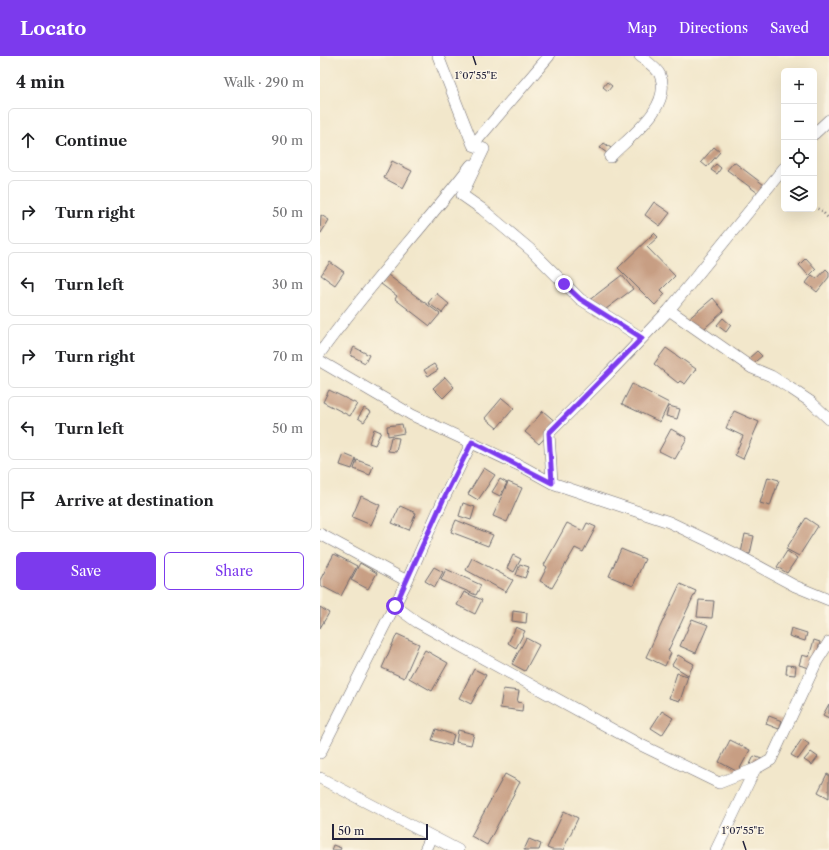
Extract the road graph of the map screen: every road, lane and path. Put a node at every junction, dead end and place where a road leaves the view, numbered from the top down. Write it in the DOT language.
graph roads {
  1 [pos="438,56"];
  2 [pos="549,56"];
  3 [pos="640,56"];
  4 [pos="829,120"];
  5 [pos="817,131"];
  6 [pos="473,145"];
  7 [pos="484,149"];
  8 [pos="610,157"];
  9 [pos="781,172"];
  10 [pos="817,208"];
  11 [pos="829,219"];
  12 [pos="669,310"];
  13 [pos="642,338"];
  14 [pos="320,353"];
  15 [pos="320,361"];
  16 [pos="829,419"];
  17 [pos="472,442"];
  18 [pos="552,483"];
  19 [pos="320,534"];
  20 [pos="407,581"];
  21 [pos="829,600"];
  22 [pos="395,606"];
  23 [pos="829,642"];
  24 [pos="320,753"];
  25 [pos="755,770"];
  26 [pos="320,778"];
  27 [pos="431,837"];
  28 [pos="425,850"];
  29 [pos="458,850"];
  30 [pos="716,850"];
  1 -- 6 [label="street"];
  2 -- 6 [label="street"];
  3 -- 8 [label="street"];
  4 -- 5 [label="street"];
  6 -- 7 [label="street"];
  7 -- 13 [label="street"];
  7 -- 14 [label="street"];
  9 -- 12 [label="street"];
  10 -- 11 [label="path"];
  12 -- 13 [label="street"];
  12 -- 16 [label="street"];
  13 -- 18 [label="street"];
  15 -- 17 [label="street"];
  17 -- 18 [label="street"];
  17 -- 20 [label="street"];
  18 -- 21 [label="street"];
  19 -- 20 [label="street"];
  20 -- 22 [label="street"];
  22 -- 24 [label="street"];
  22 -- 25 [label="street"];
  23 -- 25 [label="street"];
  25 -- 30 [label="street"];
  26 -- 27 [label="street"];
  27 -- 28 [label="street"];
  27 -- 29 [label="street"];
}
